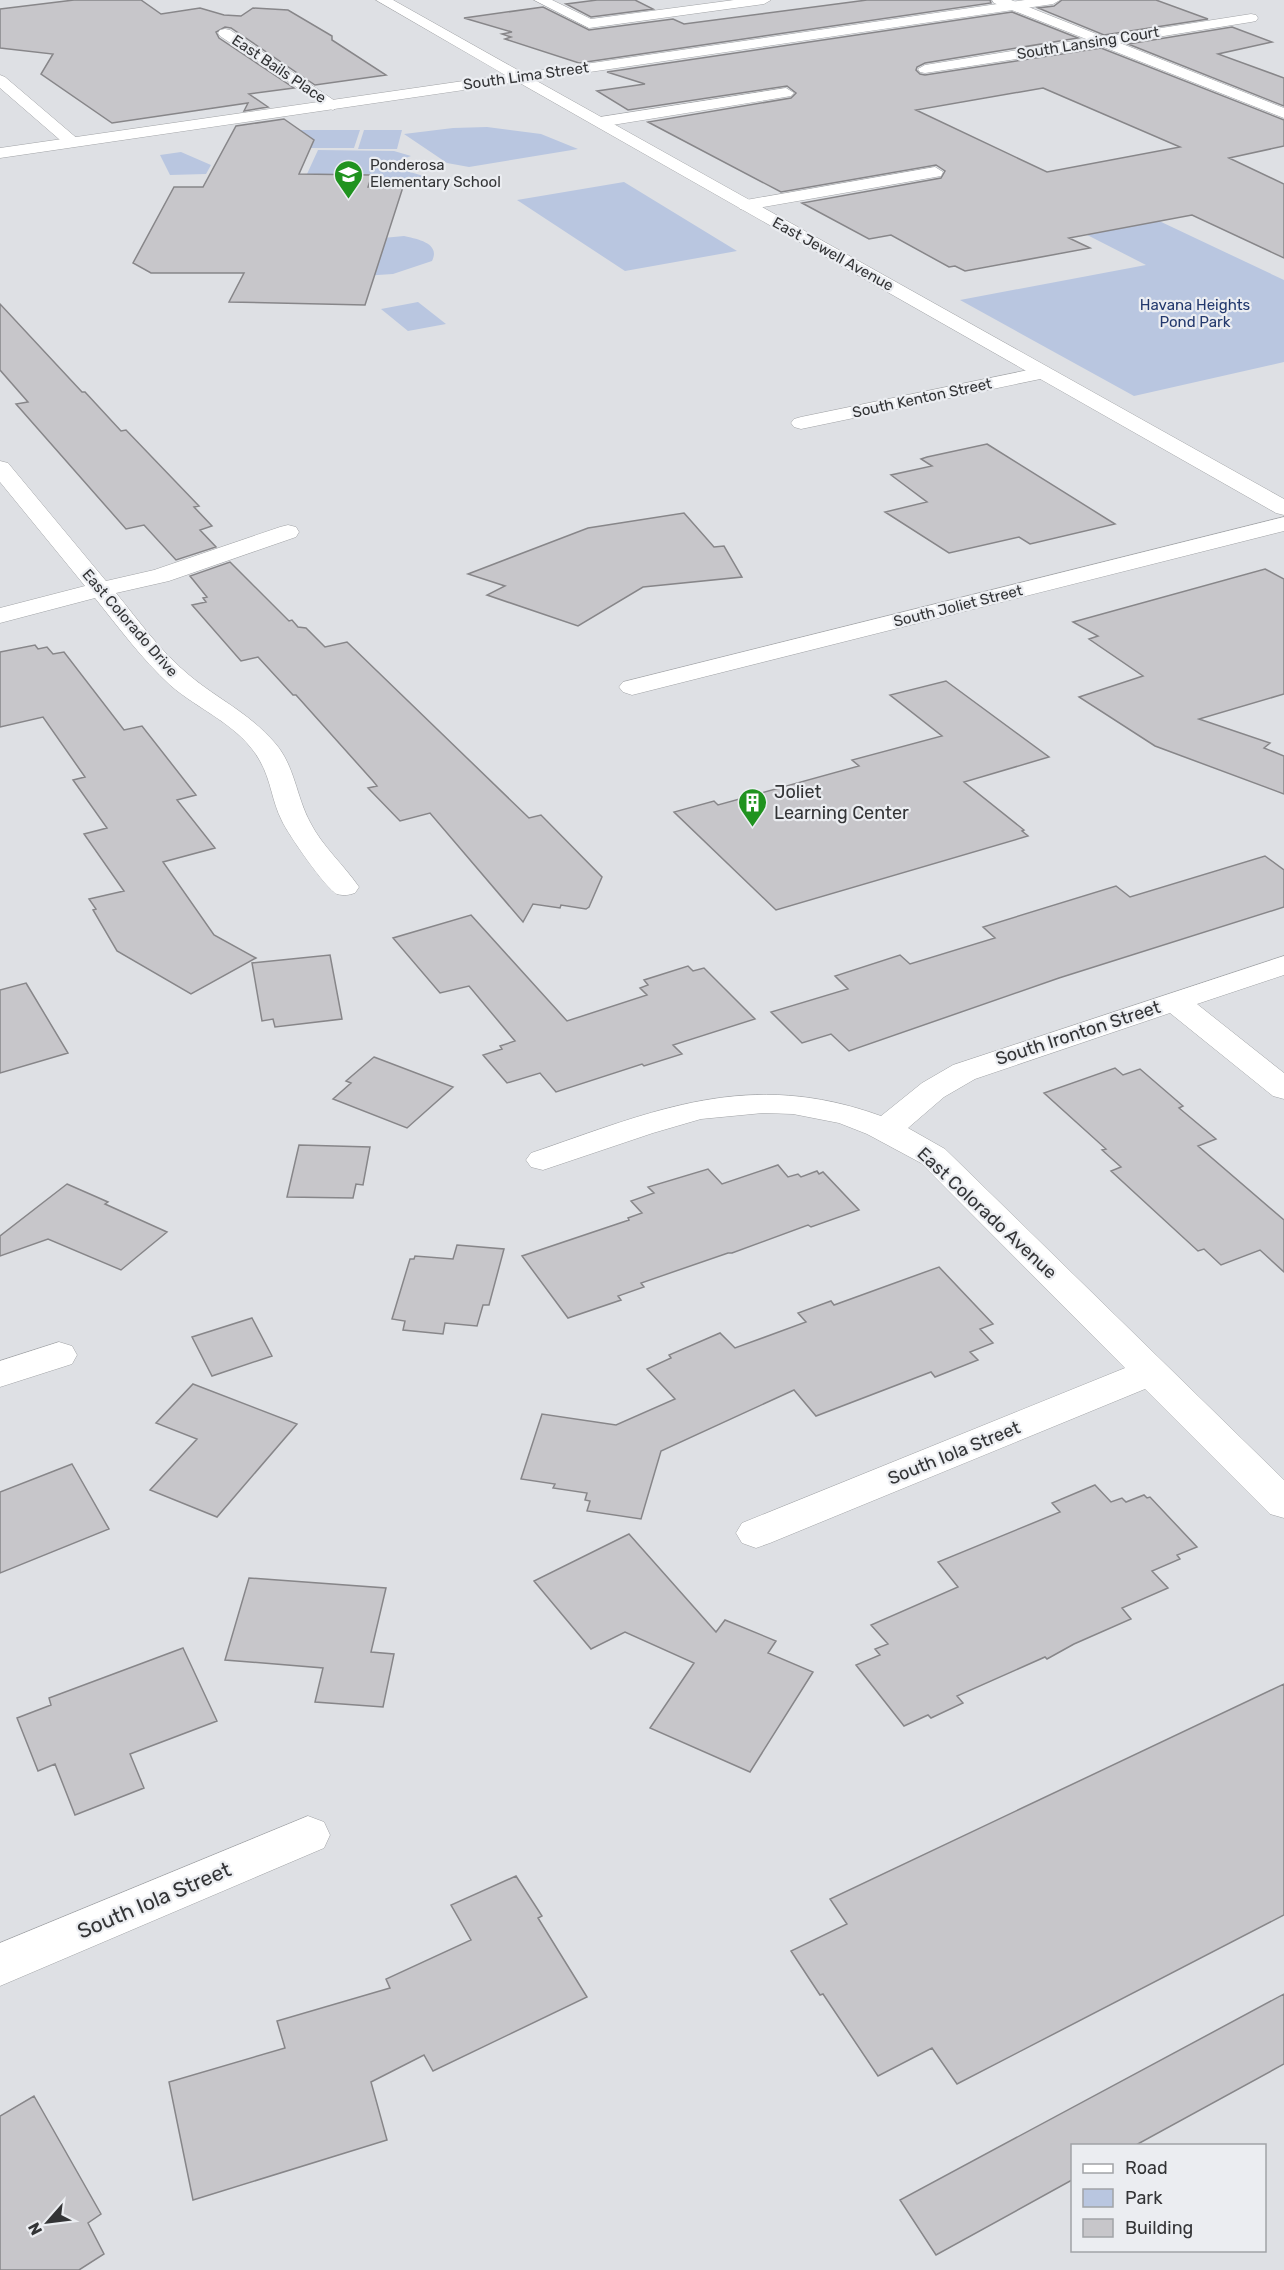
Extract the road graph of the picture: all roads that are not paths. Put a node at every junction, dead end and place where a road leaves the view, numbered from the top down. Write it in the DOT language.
graph roads {
  1 [pos="383,0"];
  2 [pos="541,0"];
  3 [pos="764,0"];
  4 [pos="1053,0"];
  5 [pos="724,2"];
  6 [pos="1007,3"];
  7 [pos="1251,18"];
  8 [pos="225,33"];
  9 [pos="1102,41"];
  10 [pos="925,69"];
  11 [pos="520,77"];
  12 [pos="0,80"];
  13 [pos="786,93"];
  14 [pos="333,105"];
  15 [pos="1282,110"];
  16 [pos="600,122"];
  17 [pos="73,142"];
  18 [pos="0,153"];
  19 [pos="935,172"];
  20 [pos="746,205"];
  21 [pos="1043,373"];
  22 [pos="801,423"];
  23 [pos="0,468"];
  24 [pos="1284,508"];
  25 [pos="1284,524"];
  26 [pos="288,532"];
  27 [pos="100,590"];
  28 [pos="0,616"];
  29 [pos="632,687"];
  30 [pos="345,887"];
  31 [pos="1284,965"];
  32 [pos="1174,1001"];
  33 [pos="1284,1089"];
  34 [pos="887,1128"];
  35 [pos="543,1160"];
  36 [pos="59,1355"];
  37 [pos="1151,1372"];
  38 [pos="0,1374"];
  39 [pos="1284,1504"];
  40 [pos="756,1533"];
  41 [pos="308,1835"];
  42 [pos="0,1965"];
  1 -- 11 [label="street, East Jewell Avenue"];
  2 -- 5 [label="street"];
  3 -- 5 [label="street"];
  4 -- 6 [label="street, South Lima Street"];
  6 -- 9 [label="street"];
  6 -- 11 [label="street, South Lima Street"];
  7 -- 9 [label="street, South Lansing Court"];
  8 -- 14 [label="street, East Bails Place"];
  9 -- 10 [label="street, South Lansing Court"];
  9 -- 15 [label="street"];
  11 -- 14 [label="street, South Lima Street"];
  11 -- 16 [label="street, East Jewell Avenue"];
  12 -- 17 [label="street"];
  13 -- 16 [label="street"];
  14 -- 17 [label="street, South Lima Street"];
  16 -- 20 [label="street, East Jewell Avenue"];
  17 -- 18 [label="street, South Lima Street"];
  19 -- 20 [label="street"];
  20 -- 21 [label="street, East Jewell Avenue"];
  21 -- 22 [label="street, South Kenton Street"];
  21 -- 24 [label="street, East Jewell Avenue"];
  23 -- 27 [label="street, East Colorado Drive"];
  25 -- 29 [label="street, South Joliet Street"];
  26 -- 27 [label="street"];
  27 -- 28 [label="street"];
  27 -- 30 [label="street, East Colorado Drive"];
  31 -- 32 [label="street, South Ironton Street"];
  32 -- 33 [label="street"];
  32 -- 34 [label="street, South Ironton Street"];
  34 -- 35 [label="street, East Colorado Avenue"];
  34 -- 37 [label="street, East Colorado Avenue"];
  36 -- 38 [label="street"];
  37 -- 39 [label="street, East Colorado Avenue"];
  37 -- 40 [label="street, South Iola Street"];
  41 -- 42 [label="street, South Iola Street"];
}
